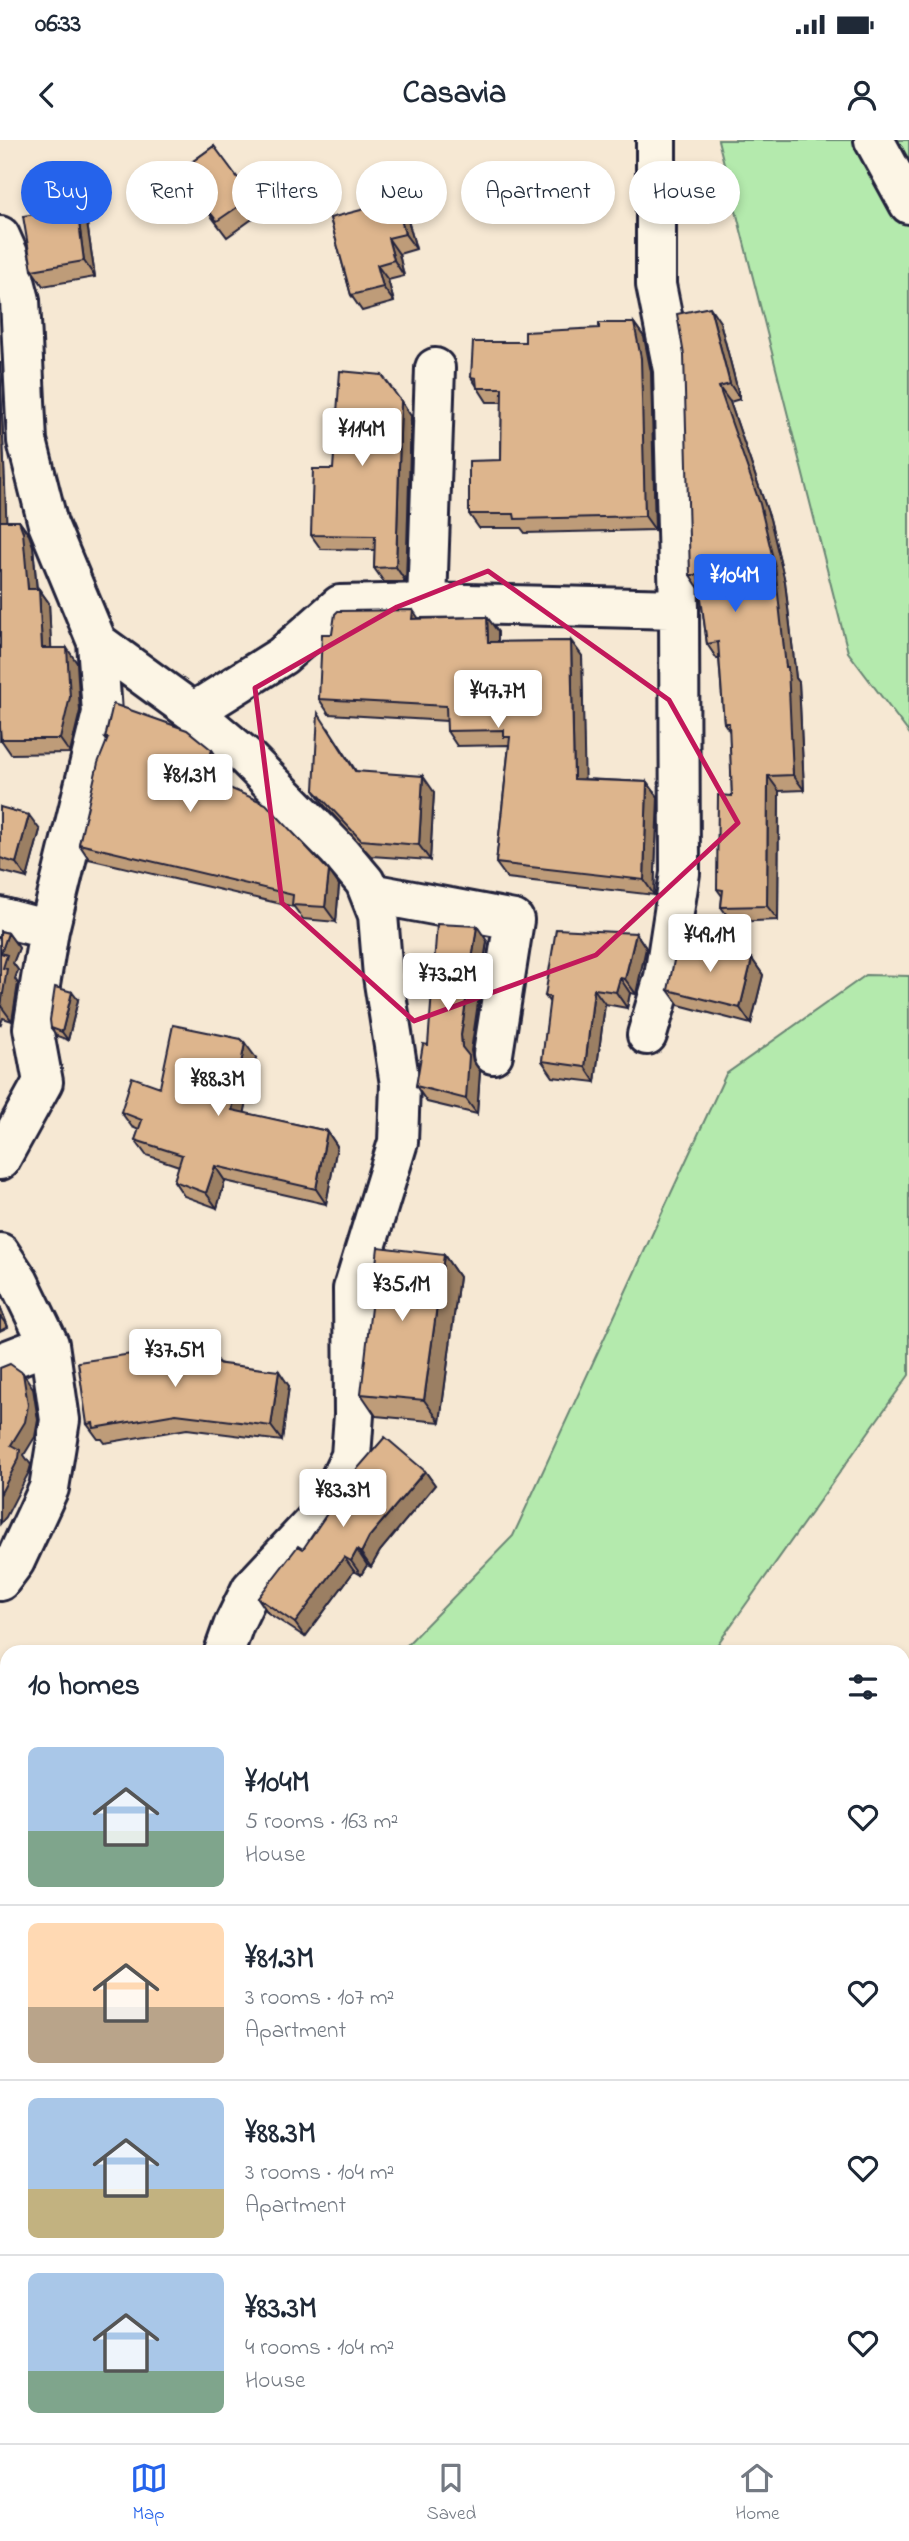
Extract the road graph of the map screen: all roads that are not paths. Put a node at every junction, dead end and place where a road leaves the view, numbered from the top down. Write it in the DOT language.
graph roads {
  1 [pos="656,140"];
  2 [pos="874,140"];
  3 [pos="909,204"];
  4 [pos="0,236"];
  5 [pos="435,368"];
  6 [pos="428,603"];
  7 [pos="679,609"];
  8 [pos="97,642"];
  9 [pos="193,712"];
  10 [pos="370,893"];
  11 [pos="0,917"];
  12 [pos="50,930"];
  13 [pos="647,1035"];
  14 [pos="493,1054"];
  15 [pos="0,1160"];
  16 [pos="0,1253"];
  17 [pos="48,1344"];
  18 [pos="0,1363"];
  19 [pos="0,1581"];
  20 [pos="226,1645"];
  1 -- 7 [label="street"];
  2 -- 3 [label="street"];
  4 -- 8 [label="street"];
  5 -- 6 [label="street"];
  6 -- 7 [label="street"];
  6 -- 9 [label="street"];
  7 -- 13 [label="street"];
  8 -- 9 [label="street"];
  8 -- 12 [label="street"];
  9 -- 10 [label="street"];
  10 -- 14 [label="street"];
  10 -- 20 [label="street"];
  11 -- 12 [label="street"];
  12 -- 15 [label="street"];
  16 -- 17 [label="street"];
  17 -- 18 [label="street"];
  17 -- 19 [label="street"];
}
